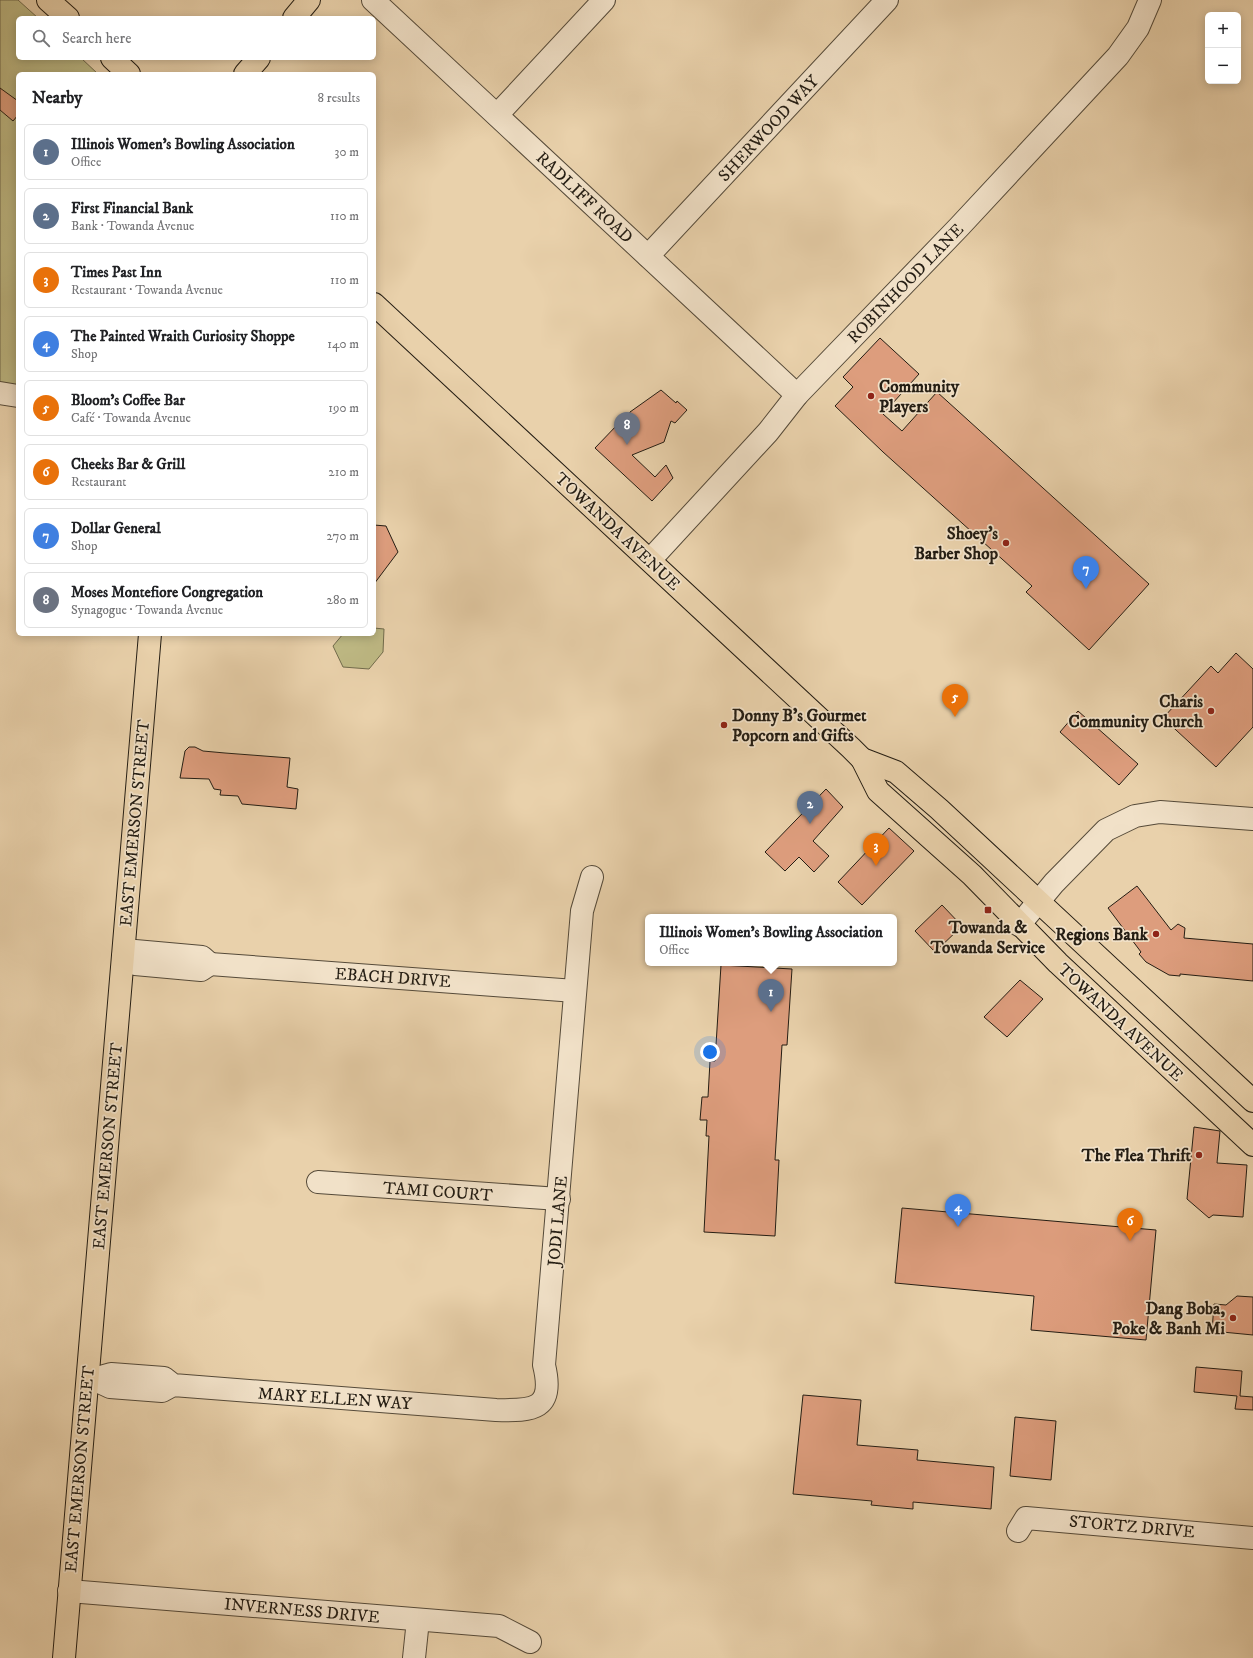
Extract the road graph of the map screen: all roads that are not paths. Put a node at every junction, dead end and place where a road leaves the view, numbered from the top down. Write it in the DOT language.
graph roads {
  1 [pos="48,0"];
  2 [pos="309,0"];
  3 [pos="373,0"];
  4 [pos="604,0"];
  5 [pos="887,0"];
  6 [pos="1150,0"];
  7 [pos="66,16"];
  8 [pos="296,16"];
  9 [pos="114,60"];
  10 [pos="128,72"];
  11 [pos="496,115"];
  12 [pos="648,256"];
  13 [pos="376,306"];
  14 [pos="0,393"];
  15 [pos="797,395"];
  16 [pos="16,396"];
  17 [pos="650,560"];
  18 [pos="150,636"];
  19 [pos="862,758"];
  20 [pos="1253,819"];
  21 [pos="592,877"];
  22 [pos="1039,902"];
  23 [pos="1019,925"];
  24 [pos="125,957"];
  25 [pos="575,991"];
  26 [pos="1252,1099"];
  27 [pos="1253,1145"];
  28 [pos="318,1182"];
  29 [pos="559,1199"];
  30 [pos="90,1379"];
  31 [pos="496,1410"];
  32 [pos="1018,1531"];
  33 [pos="1253,1538"];
  34 [pos="69,1591"];
  35 [pos="418,1620"];
  36 [pos="530,1642"];
  37 [pos="64,1658"];
  38 [pos="414,1658"];
  1 -- 7 [label="main road"];
  2 -- 8 [label="main road"];
  3 -- 11 [label="street, RADLIFF ROAD"];
  4 -- 11 [label="street"];
  5 -- 12 [label="street, SHERWOOD WAY"];
  6 -- 15 [label="street, ROBINHOOD LANE"];
  9 -- 10 [label="main road"];
  11 -- 12 [label="street, RADLIFF ROAD"];
  12 -- 15 [label="street, RADLIFF ROAD"];
  13 -- 17 [label="main road, TOWANDA AVENUE"];
  14 -- 16 [label="street"];
  15 -- 17 [label="street, ROBINHOOD LANE"];
  17 -- 19 [label="main road, TOWANDA AVENUE"];
  18 -- 24 [label="main road, EAST EMERSON STREET"];
  19 -- 22 [label="main road, TOWANDA AVENUE"];
  19 -- 23 [label="main road, TOWANDA AVENUE"];
  20 -- 22 [label="street"];
  21 -- 25 [label="street, JODI LANE"];
  22 -- 23 [label="street"];
  22 -- 26 [label="main road, TOWANDA AVENUE"];
  23 -- 27 [label="main road, TOWANDA AVENUE"];
  24 -- 25 [label="street, EBACH DRIVE"];
  24 -- 30 [label="main road, EAST EMERSON STREET"];
  25 -- 29 [label="street, JODI LANE"];
  28 -- 29 [label="street, TAMI COURT"];
  29 -- 31 [label="street, JODI LANE"];
  30 -- 31 [label="street, MARY ELLEN WAY"];
  30 -- 34 [label="main road, EAST EMERSON STREET"];
  32 -- 33 [label="street, STORTZ DRIVE"];
  34 -- 35 [label="street, INVERNESS DRIVE"];
  34 -- 37 [label="main road, EAST EMERSON STREET"];
  35 -- 36 [label="street, INVERNESS DRIVE"];
  35 -- 38 [label="street"];
}
